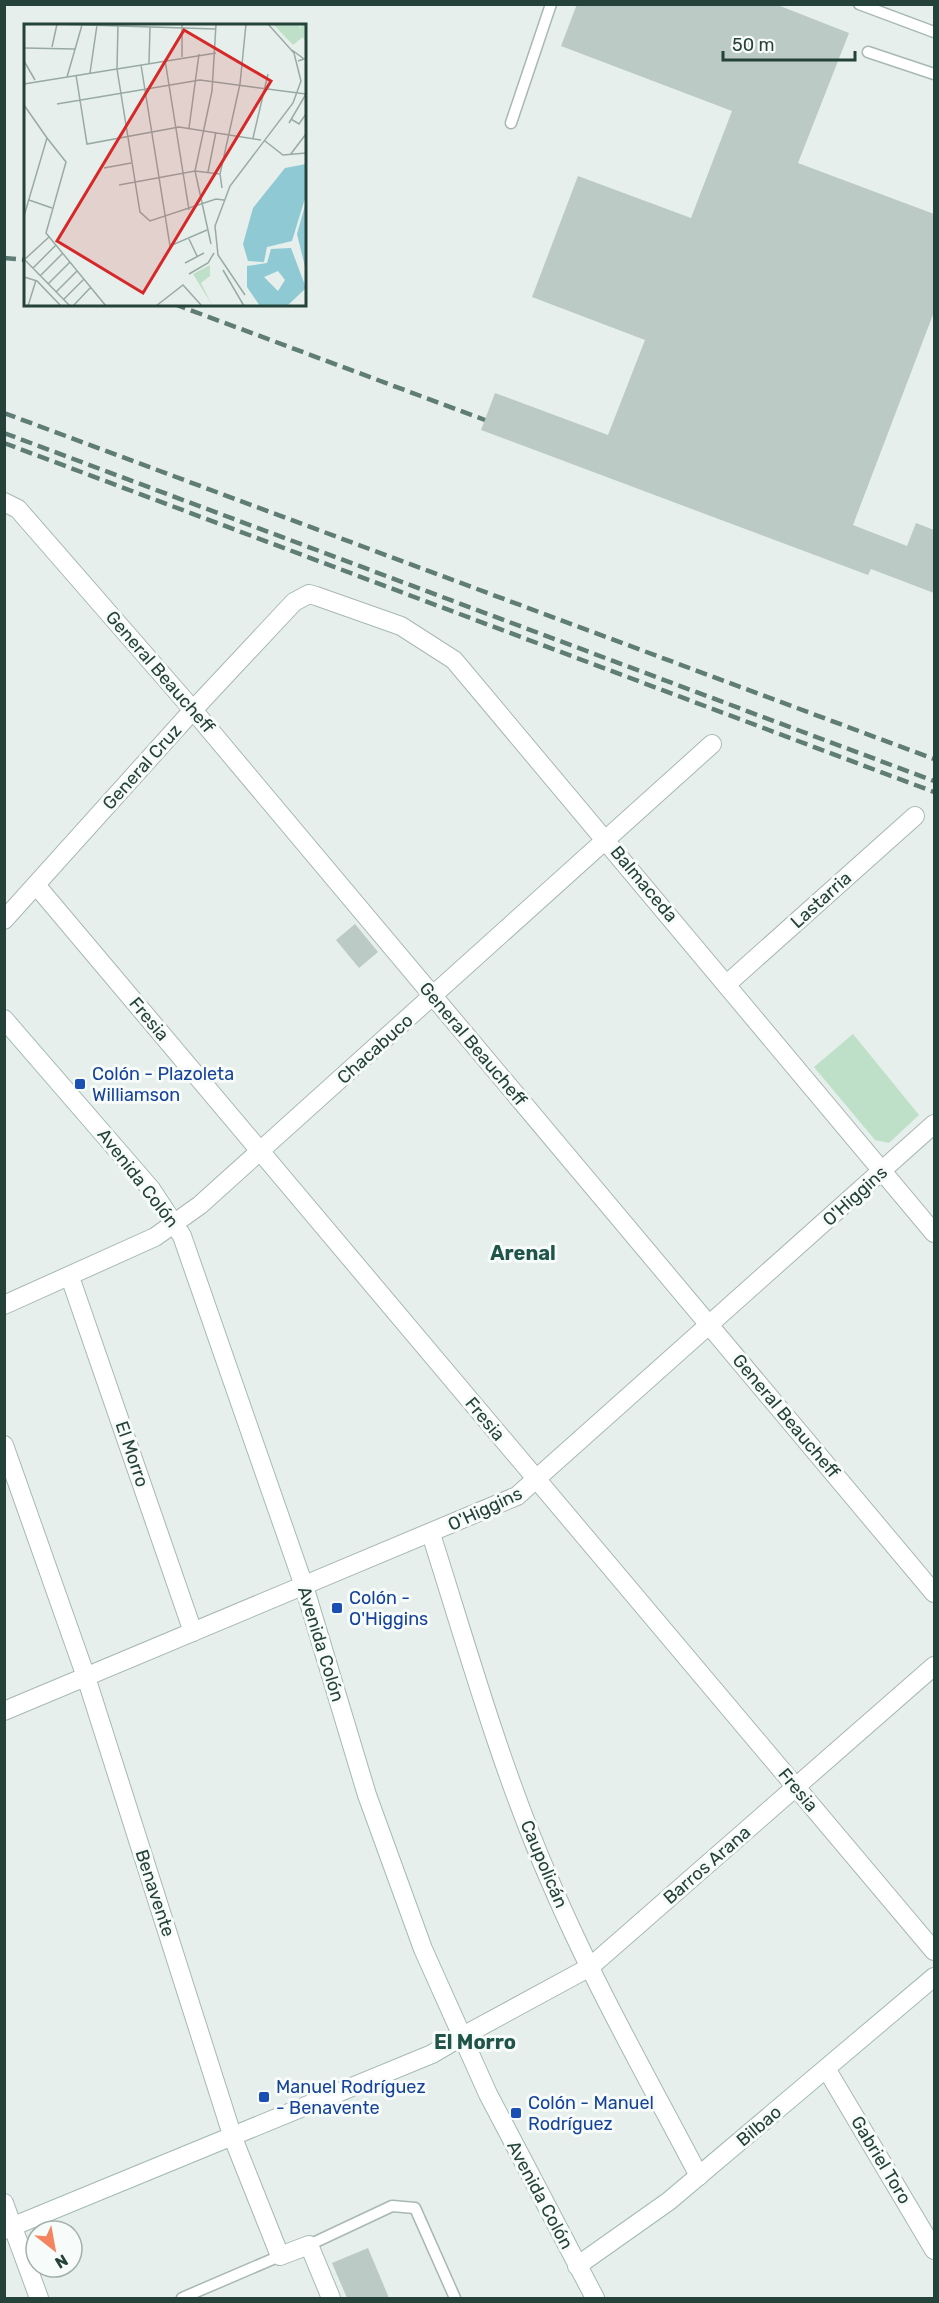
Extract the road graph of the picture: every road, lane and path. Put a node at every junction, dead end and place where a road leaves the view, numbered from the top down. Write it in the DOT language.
graph roads {
  1 [pos="551,4"];
  2 [pos="859,4"];
  3 [pos="934,32"];
  4 [pos="868,52"];
  5 [pos="934,74"];
  6 [pos="511,123"];
  7 [pos="4,502"];
  8 [pos="309,594"];
  9 [pos="193,710"];
  10 [pos="712,744"];
  11 [pos="915,816"];
  12 [pos="606,840"];
  13 [pos="36,885"];
  14 [pos="4,920"];
  15 [pos="727,984"];
  16 [pos="433,996"];
  17 [pos="4,1019"];
  18 [pos="934,1124"];
  19 [pos="260,1151"];
  20 [pos="883,1171"];
  21 [pos="176,1224"];
  22 [pos="934,1233"];
  23 [pos="70,1277"];
  24 [pos="4,1305"];
  25 [pos="711,1326"];
  26 [pos="4,1445"];
  27 [pos="537,1481"];
  28 [pos="431,1534"];
  29 [pos="304,1586"];
  30 [pos="934,1593"];
  31 [pos="193,1632"];
  32 [pos="934,1666"];
  33 [pos="86,1677"];
  34 [pos="4,1711"];
  35 [pos="796,1788"];
  36 [pos="934,1952"];
  37 [pos="590,1967"];
  38 [pos="934,1977"];
  39 [pos="461,2037"];
  40 [pos="827,2070"];
  41 [pos="232,2138"];
  42 [pos="699,2176"];
  43 [pos="4,2203"];
  44 [pos="8,2228"];
  45 [pos="309,2245"];
  46 [pos="934,2250"];
  47 [pos="280,2256"];
  48 [pos="577,2266"];
  49 [pos="39,2298"];
  50 [pos="182,2298"];
  51 [pos="331,2298"];
  52 [pos="454,2298"];
  53 [pos="595,2298"];
  1 -- 6 [label="lane"];
  2 -- 3 [label="lane"];
  4 -- 5 [label="lane"];
  7 -- 9 [label="street, General Beaucheff"];
  8 -- 9 [label="street, General Cruz"];
  8 -- 12 [label="street, Balmaceda"];
  9 -- 13 [label="street, General Cruz"];
  9 -- 16 [label="street, General Beaucheff"];
  10 -- 12 [label="street, Chacabuco"];
  11 -- 15 [label="street, Lastarria"];
  12 -- 15 [label="street, Balmaceda"];
  12 -- 16 [label="street, Chacabuco"];
  13 -- 14 [label="street, General Cruz"];
  13 -- 19 [label="street, Fresia"];
  15 -- 20 [label="street, Balmaceda"];
  16 -- 19 [label="street, Chacabuco"];
  16 -- 25 [label="street, General Beaucheff"];
  17 -- 21 [label="street, Avenida Colón"];
  18 -- 20 [label="street, O'Higgins"];
  19 -- 21 [label="street, Chacabuco"];
  19 -- 27 [label="street, Fresia"];
  20 -- 22 [label="street, Balmaceda"];
  20 -- 25 [label="street, O'Higgins"];
  21 -- 23 [label="street, Chacabuco"];
  21 -- 29 [label="street, Avenida Colón"];
  23 -- 24 [label="street, Chacabuco"];
  23 -- 31 [label="street, El Morro"];
  25 -- 27 [label="street, O'Higgins"];
  25 -- 30 [label="street, General Beaucheff"];
  26 -- 33 [label="street, Benavente"];
  27 -- 28 [label="street, O'Higgins"];
  27 -- 35 [label="street, Fresia"];
  28 -- 29 [label="street, O'Higgins"];
  28 -- 37 [label="street, Caupolicán"];
  29 -- 31 [label="street, O'Higgins"];
  29 -- 39 [label="street, Avenida Colón"];
  31 -- 33 [label="street, O'Higgins"];
  32 -- 35 [label="street, Barros Arana"];
  33 -- 34 [label="street, O'Higgins"];
  33 -- 41 [label="street, Benavente"];
  35 -- 36 [label="street, Fresia"];
  35 -- 37 [label="street, Barros Arana"];
  37 -- 39 [label="street, Barros Arana"];
  37 -- 42 [label="street, Caupolicán"];
  38 -- 40 [label="street, Bilbao"];
  39 -- 41 [label="street, Barros Arana"];
  39 -- 48 [label="street, Avenida Colón"];
  40 -- 42 [label="street, Bilbao"];
  40 -- 46 [label="street, Gabriel Toro"];
  41 -- 44 [label="street, Barros Arana"];
  41 -- 47 [label="street, Benavente"];
  42 -- 48 [label="street, Bilbao"];
  43 -- 44 [label="street"];
  44 -- 49 [label="street"];
  45 -- 47 [label="street"];
  45 -- 51 [label="street"];
  45 -- 52 [label="lane"];
  47 -- 50 [label="lane"];
  48 -- 53 [label="street, Avenida Colón"];
}
